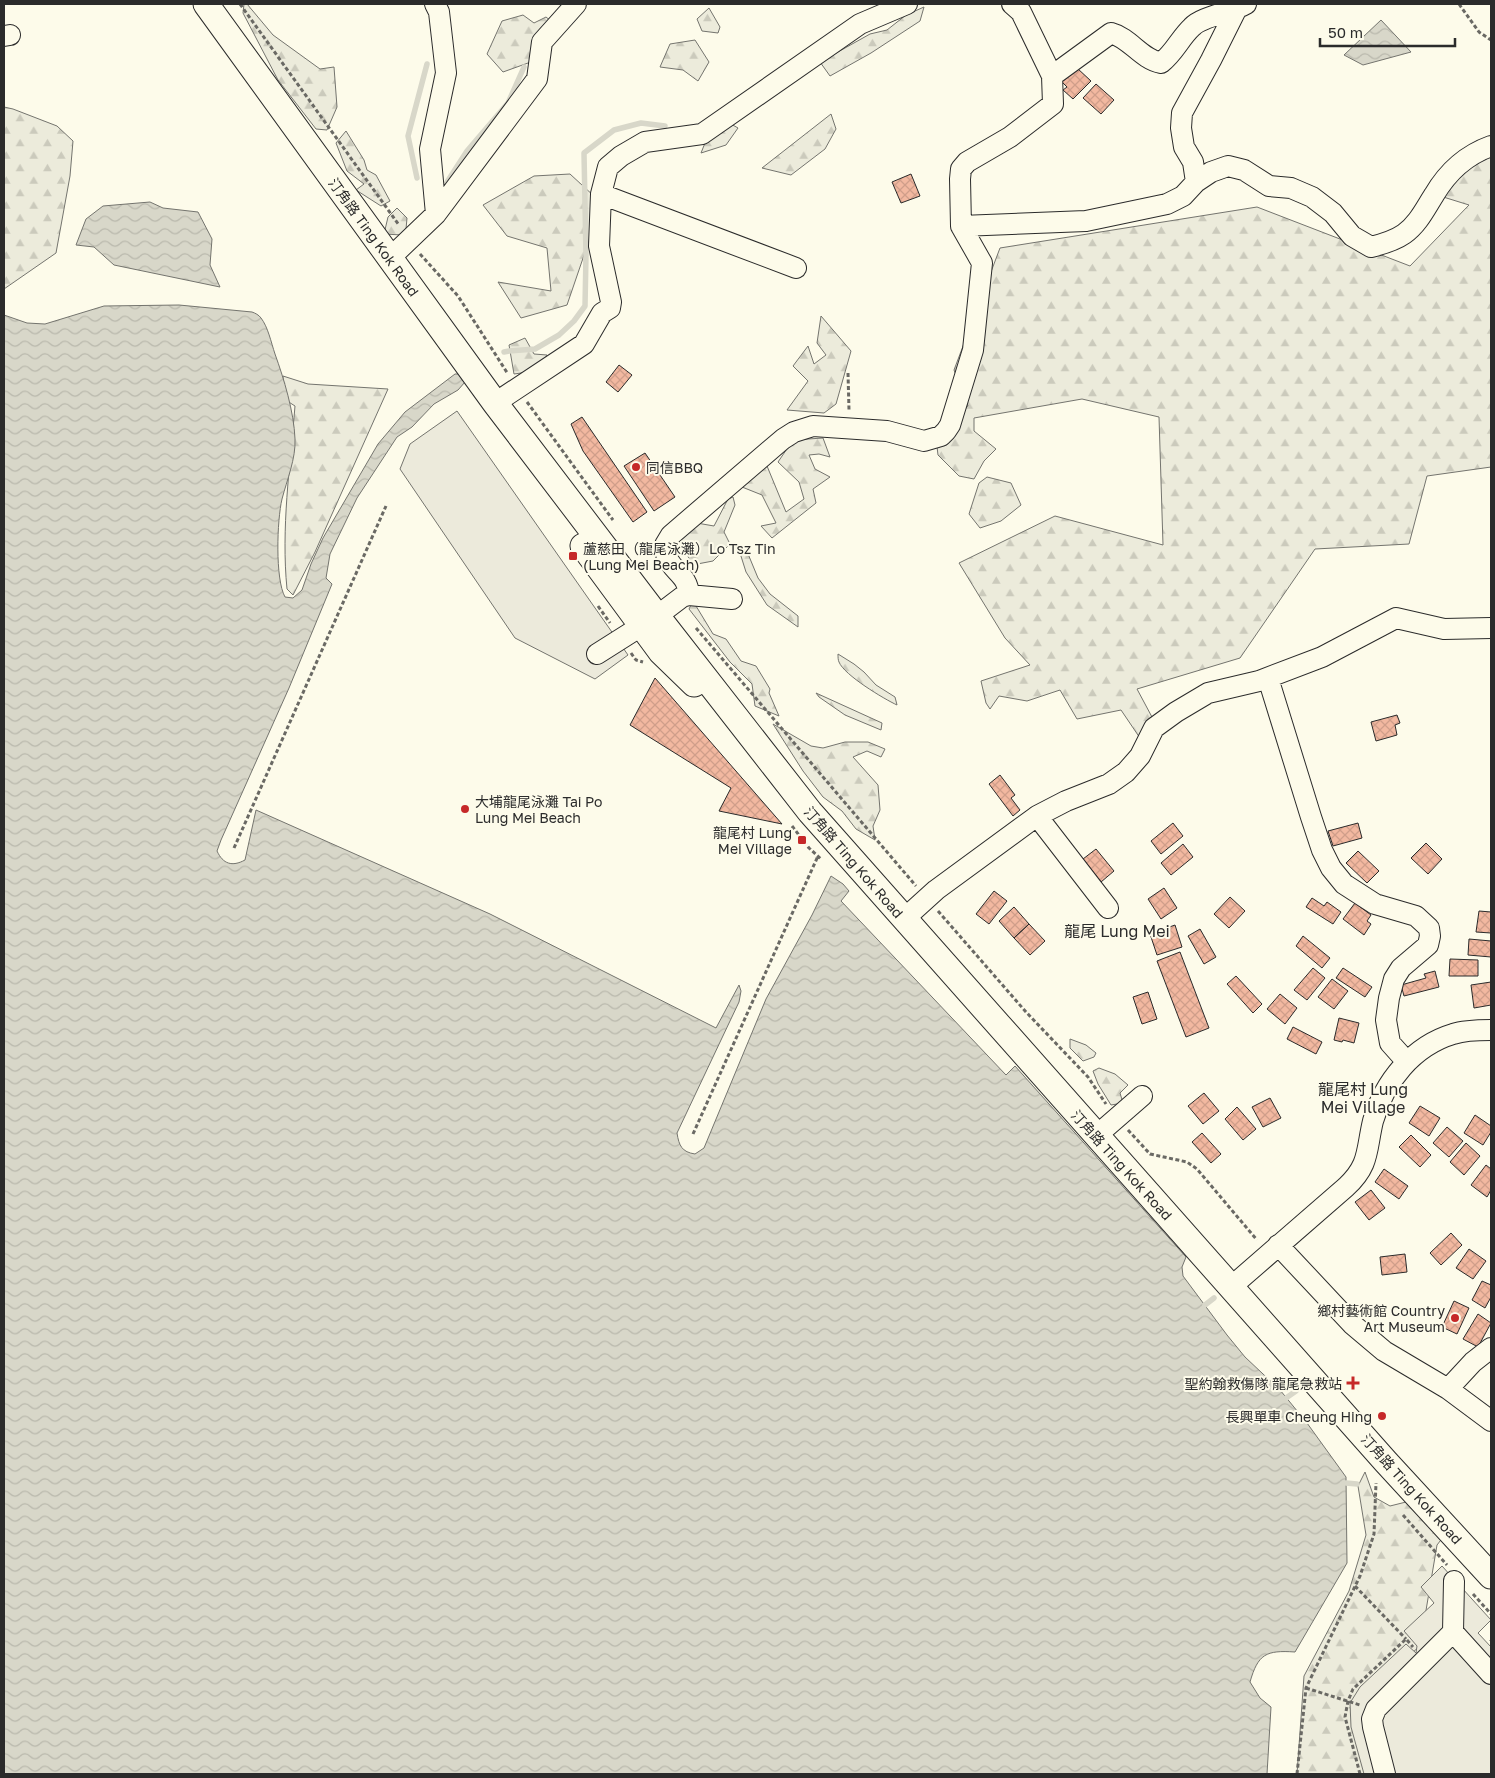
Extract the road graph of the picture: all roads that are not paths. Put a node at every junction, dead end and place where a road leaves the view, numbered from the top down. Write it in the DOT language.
graph roads {
  1 [pos="206,4"];
  2 [pos="435,4"];
  3 [pos="576,4"];
  4 [pos="907,4"];
  5 [pos="1012,4"];
  6 [pos="1241,7"];
  7 [pos="876,10"];
  8 [pos="1052,76"];
  9 [pos="1491,146"];
  10 [pos="1196,182"];
  11 [pos="601,194"];
  12 [pos="436,214"];
  13 [pos="961,226"];
  14 [pos="389,259"];
  15 [pos="796,268"];
  16 [pos="495,403"];
  17 [pos="689,595"];
  18 [pos="732,599"];
  19 [pos="649,621"];
  20 [pos="1491,628"];
  21 [pos="597,654"];
  22 [pos="1268,678"];
  23 [pos="1037,816"];
  24 [pos="1108,908"];
  25 [pos="904,919"];
  26 [pos="1491,1030"];
  27 [pos="1407,1062"];
  28 [pos="1142,1096"];
  29 [pos="1096,1136"];
  30 [pos="1271,1246"];
  31 [pos="1231,1286"];
  32 [pos="1491,1348"];
  33 [pos="1448,1389"];
  34 [pos="1491,1421"];
  35 [pos="1491,1576"];
  36 [pos="1458,1580"];
  37 [pos="1453,1632"];
  38 [pos="1491,1674"];
  39 [pos="1385,1771"];
  1 -- 14 [label="main road, 汀角路 Ting Kok Road"];
  2 -- 12 [label="street"];
  3 -- 12 [label="street"];
  4 -- 7 [label="street"];
  5 -- 8 [label="street"];
  6 -- 8 [label="street"];
  6 -- 10 [label="street"];
  7 -- 11 [label="street"];
  8 -- 13 [label="street"];
  9 -- 10 [label="street"];
  10 -- 13 [label="street"];
  11 -- 15 [label="street"];
  11 -- 16 [label="street"];
  12 -- 14 [label="street"];
  13 -- 17 [label="street"];
  14 -- 16 [label="main road, 汀角路 Ting Kok Road"];
  16 -- 19 [label="main road, 汀角路 Ting Kok Road"];
  17 -- 18 [label="street"];
  17 -- 19 [label="street"];
  19 -- 21 [label="street"];
  19 -- 25 [label="main road, 汀角路 Ting Kok Road"];
  20 -- 22 [label="street"];
  22 -- 23 [label="street"];
  22 -- 27 [label="street"];
  23 -- 24 [label="street"];
  23 -- 25 [label="street"];
  25 -- 29 [label="main road, 汀角路 Ting Kok Road"];
  26 -- 27 [label="street"];
  27 -- 30 [label="street"];
  28 -- 29 [label="street"];
  29 -- 31 [label="main road, 汀角路 Ting Kok Road"];
  30 -- 31 [label="street"];
  30 -- 33 [label="street"];
  31 -- 35 [label="main road, 汀角路 Ting Kok Road"];
  32 -- 33 [label="street"];
  33 -- 34 [label="street"];
  36 -- 37 [label="street"];
  37 -- 38 [label="street"];
  37 -- 39 [label="street"];
}
